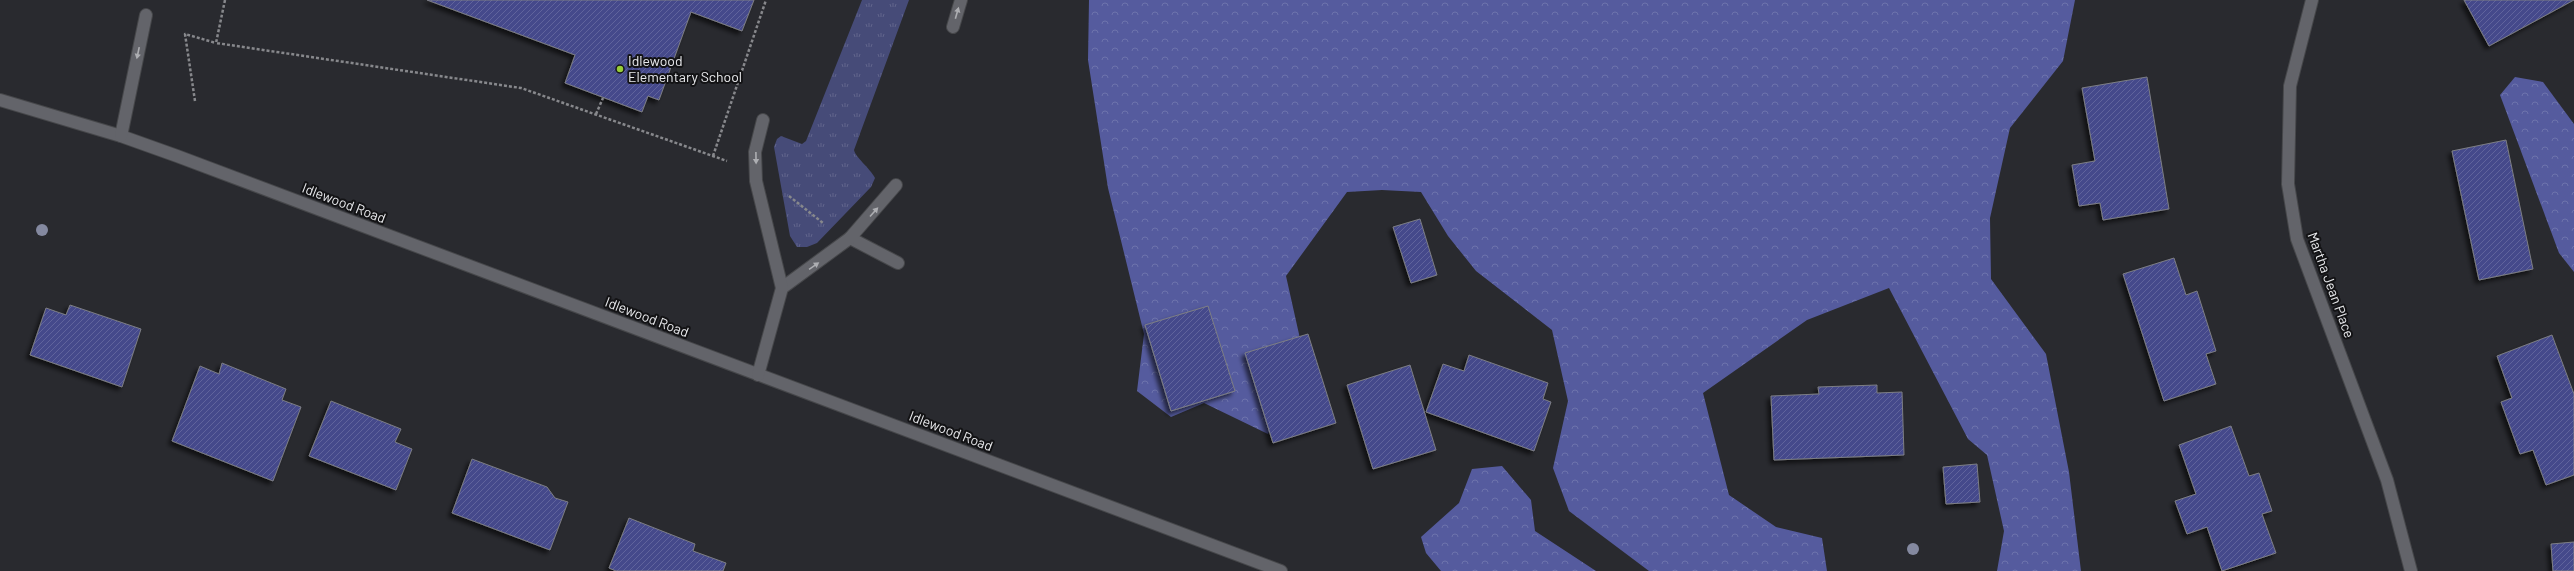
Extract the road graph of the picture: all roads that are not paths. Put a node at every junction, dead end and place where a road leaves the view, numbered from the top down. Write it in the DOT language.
graph roads {
  1 [pos="961,0"];
  2 [pos="2312,0"];
  3 [pos="146,15"];
  4 [pos="953,27"];
  5 [pos="0,100"];
  6 [pos="763,120"];
  7 [pos="121,136"];
  8 [pos="896,185"];
  9 [pos="850,238"];
  10 [pos="898,264"];
  11 [pos="782,288"];
  12 [pos="758,375"];
  13 [pos="1281,571"];
  14 [pos="2411,571"];
  4 -- 1 [label="street, one-way"];
  2 -- 14 [label="street, Martha Jean Place"];
  3 -- 7 [label="street, one-way"];
  5 -- 7 [label="street, Idlewood Road"];
  6 -- 11 [label="street, one-way"];
  7 -- 12 [label="street, Idlewood Road"];
  9 -- 8 [label="street, one-way"];
  9 -- 10 [label="street"];
  11 -- 9 [label="street, one-way"];
  11 -- 12 [label="street"];
  12 -- 13 [label="street, Idlewood Road"];
}
